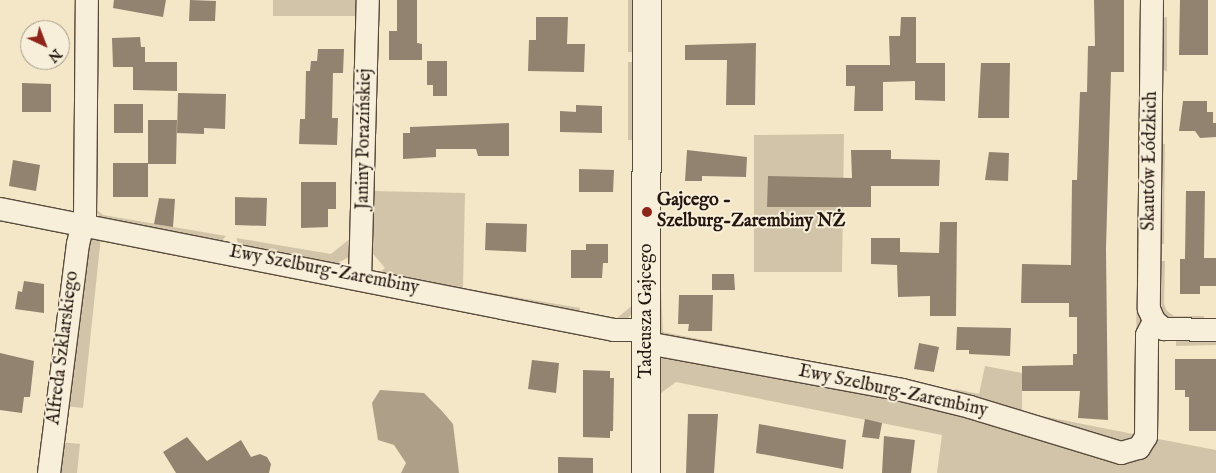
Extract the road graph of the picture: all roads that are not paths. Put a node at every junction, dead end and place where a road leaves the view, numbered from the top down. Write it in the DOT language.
graph roads {
  1 [pos="88,0"];
  2 [pos="368,0"];
  3 [pos="647,0"];
  4 [pos="1152,0"];
  5 [pos="0,209"];
  6 [pos="84,224"];
  7 [pos="360,278"];
  8 [pos="1154,321"];
  9 [pos="1216,330"];
  10 [pos="647,336"];
  11 [pos="1135,450"];
  12 [pos="49,473"];
  13 [pos="646,473"];
  1 -- 6 [label="street, Alfreda Szklarskiego"];
  2 -- 7 [label="street, Janiny Porazińskiej"];
  3 -- 10 [label="street, Tadeusza Gajcego"];
  4 -- 8 [label="street, Skautów Łódzkich"];
  5 -- 6 [label="street, Ewy Szelburg-Zarembiny"];
  6 -- 7 [label="street, Ewy Szelburg-Zarembiny"];
  6 -- 12 [label="street, Alfreda Szklarskiego"];
  7 -- 10 [label="street, Ewy Szelburg-Zarembiny"];
  8 -- 9 [label="street"];
  8 -- 11 [label="street, Skautów Łódzkich"];
  10 -- 11 [label="street, Ewy Szelburg-Zarembiny"];
  10 -- 13 [label="street, Tadeusza Gajcego"];
}
